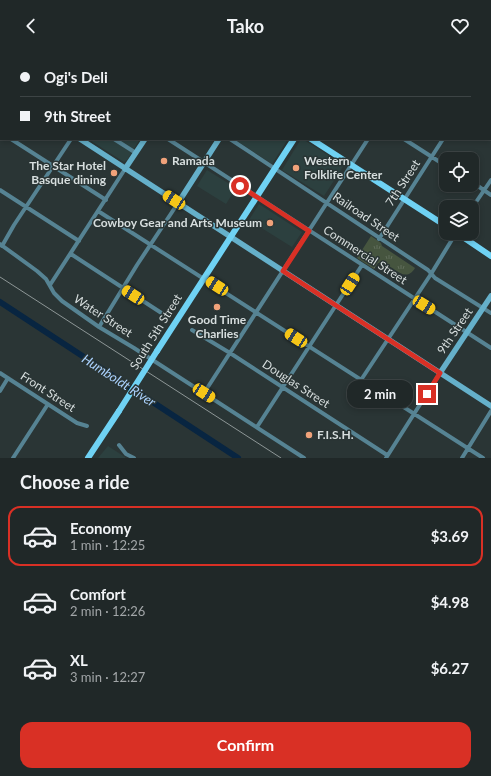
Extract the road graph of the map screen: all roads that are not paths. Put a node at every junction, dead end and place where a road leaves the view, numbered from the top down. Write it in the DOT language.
graph roads {
  1 [pos="13,140"];
  2 [pos="70,140"];
  3 [pos="82,140"];
  4 [pos="116,140"];
  5 [pos="144,140"];
  6 [pos="170,140"];
  7 [pos="218,140"];
  8 [pos="232,140"];
  9 [pos="293,140"];
  10 [pos="313,140"];
  11 [pos="367,140"];
  12 [pos="406,140"];
  13 [pos="442,140"];
  14 [pos="136,153"];
  15 [pos="432,157"];
  16 [pos="439,162"];
  17 [pos="204,163"];
  18 [pos="352,165"];
  19 [pos="54,166"];
  20 [pos="126,169"];
  21 [pos="275,169"];
  22 [pos="491,180"];
  23 [pos="479,187"];
  24 [pos="0,190"];
  25 [pos="484,190"];
  26 [pos="491,194"];
  27 [pos="257,197"];
  28 [pos="404,198"];
  29 [pos="106,200"];
  30 [pos="477,200"];
  31 [pos="178,203"];
  32 [pos="327,203"];
  33 [pos="27,206"];
  34 [pos="98,210"];
  35 [pos="439,221"];
  36 [pos="309,231"];
  37 [pos="230,237"];
  38 [pos="379,238"];
  39 [pos="453,240"];
  40 [pos="467,240"];
  41 [pos="79,241"];
  42 [pos="152,244"];
  43 [pos="1,245"];
  44 [pos="71,254"];
  45 [pos="491,256"];
  46 [pos="362,265"];
  47 [pos="283,271"];
  48 [pos="431,274"];
  49 [pos="204,278"];
  50 [pos="50,285"];
  51 [pos="123,288"];
  52 [pos="491,296"];
  53 [pos="414,299"];
  54 [pos="336,305"];
  55 [pos="484,308"];
  56 [pos="257,312"];
  57 [pos="491,313"];
  58 [pos="163,314"];
  59 [pos="99,327"];
  60 [pos="192,330"];
  61 [pos="467,333"];
  62 [pos="388,339"];
  63 [pos="309,346"];
  64 [pos="491,348"];
  65 [pos="230,353"];
  66 [pos="0,373"];
  67 [pos="440,373"];
  68 [pos="8,378"];
  69 [pos="361,380"];
  70 [pos="283,387"];
  71 [pos="0,391"];
  72 [pos="204,393"];
  73 [pos="48,404"];
  74 [pos="491,406"];
  75 [pos="491,411"];
  76 [pos="414,415"];
  77 [pos="87,426"];
  78 [pos="257,427"];
  79 [pos="119,446"];
  80 [pos="469,449"];
  81 [pos="387,457"];
  82 [pos="13,458"];
  83 [pos="88,458"];
  84 [pos="134,458"];
  85 [pos="304,458"];
  86 [pos="462,458"];
  87 [pos="483,458"];
  1 -- 19 [label="street"];
  2 -- 19 [label="street"];
  3 -- 20 [label="street"];
  4 -- 14 [label="street"];
  5 -- 14 [label="street"];
  6 -- 17 [label="street, Commercial Street"];
  7 -- 17 [label="street"];
  8 -- 21 [label="street, Railroad Street"];
  9 -- 21 [label="main road, South 5th Street"];
  10 -- 18 [label="main road"];
  11 -- 18 [label="street"];
  12 -- 15 [label="street"];
  13 -- 15 [label="street, 7th Street"];
  14 -- 20 [label="street"];
  15 -- 16 [label="street"];
  15 -- 28 [label="street, 7th Street"];
  17 -- 27 [label="street, Commercial Street"];
  17 -- 31 [label="street"];
  18 -- 28 [label="main road"];
  18 -- 32 [label="street"];
  19 -- 29 [label="street"];
  19 -- 33 [label="street"];
  20 -- 29 [label="street"];
  20 -- 31 [label="street"];
  21 -- 27 [label="main road, South 5th Street"];
  21 -- 32 [label="street, Railroad Street"];
  22 -- 25 [label="street"];
  23 -- 25 [label="street"];
  24 -- 33 [label="street"];
  25 -- 26 [label="street"];
  25 -- 30 [label="street"];
  27 -- 36 [label="street, Commercial Street"];
  27 -- 37 [label="main road, South 5th Street"];
  28 -- 35 [label="main road"];
  28 -- 38 [label="street, 7th Street"];
  29 -- 34 [label="street"];
  31 -- 37 [label="street"];
  31 -- 42 [label="street"];
  32 -- 36 [label="street"];
  32 -- 38 [label="street, Railroad Street"];
  33 -- 41 [label="street"];
  33 -- 43 [label="street"];
  34 -- 41 [label="street"];
  34 -- 42 [label="street"];
  36 -- 46 [label="street, Commercial Street"];
  36 -- 47 [label="street"];
  37 -- 47 [label="street"];
  37 -- 49 [label="main road, South 5th Street"];
  38 -- 48 [label="street, Railroad Street"];
  39 -- 48 [label="street"];
  40 -- 45 [label="main road"];
  41 -- 44 [label="street"];
  42 -- 49 [label="street"];
  42 -- 51 [label="street"];
  43 -- 50 [label="street, Water Street"];
  44 -- 50 [label="street"];
  44 -- 51 [label="street"];
  46 -- 53 [label="street, Commercial Street"];
  46 -- 54 [label="street"];
  47 -- 54 [label="street"];
  47 -- 56 [label="street"];
  48 -- 53 [label="street"];
  48 -- 55 [label="street, Railroad Street"];
  49 -- 56 [label="street"];
  49 -- 83 [label="main road, South 5th Street, bridge"];
  50 -- 59 [label="street, Water Street"];
  51 -- 58 [label="street"];
  51 -- 59 [label="street"];
  52 -- 55 [label="street, 9th Street"];
  53 -- 61 [label="street, Commercial Street"];
  53 -- 62 [label="street"];
  54 -- 62 [label="street"];
  54 -- 63 [label="street"];
  55 -- 57 [label="street, Railroad Street"];
  55 -- 61 [label="street, 9th Street"];
  56 -- 63 [label="street"];
  56 -- 65 [label="street"];
  59 -- 72 [label="street, Water Street"];
  60 -- 65 [label="street, Douglas Street"];
  61 -- 64 [label="street, Commercial Street"];
  61 -- 67 [label="street, 9th Street"];
  62 -- 67 [label="street"];
  62 -- 69 [label="street"];
  63 -- 69 [label="street"];
  63 -- 70 [label="street"];
  65 -- 70 [label="street, Douglas Street"];
  65 -- 72 [label="street"];
  66 -- 68 [label="street, Front Street"];
  67 -- 74 [label="street"];
  67 -- 76 [label="street, 9th Street"];
  68 -- 71 [label="street"];
  68 -- 73 [label="street, Front Street"];
  69 -- 76 [label="street"];
  70 -- 78 [label="street"];
  70 -- 81 [label="street, Douglas Street"];
  72 -- 78 [label="street, Water Street"];
  73 -- 77 [label="street, Front Street"];
  73 -- 82 [label="street"];
  75 -- 80 [label="street"];
  76 -- 80 [label="street"];
  76 -- 81 [label="street, 9th Street"];
  78 -- 85 [label="street, Water Street"];
  79 -- 84 [label="street"];
  80 -- 86 [label="street"];
  80 -- 87 [label="street"];
}
